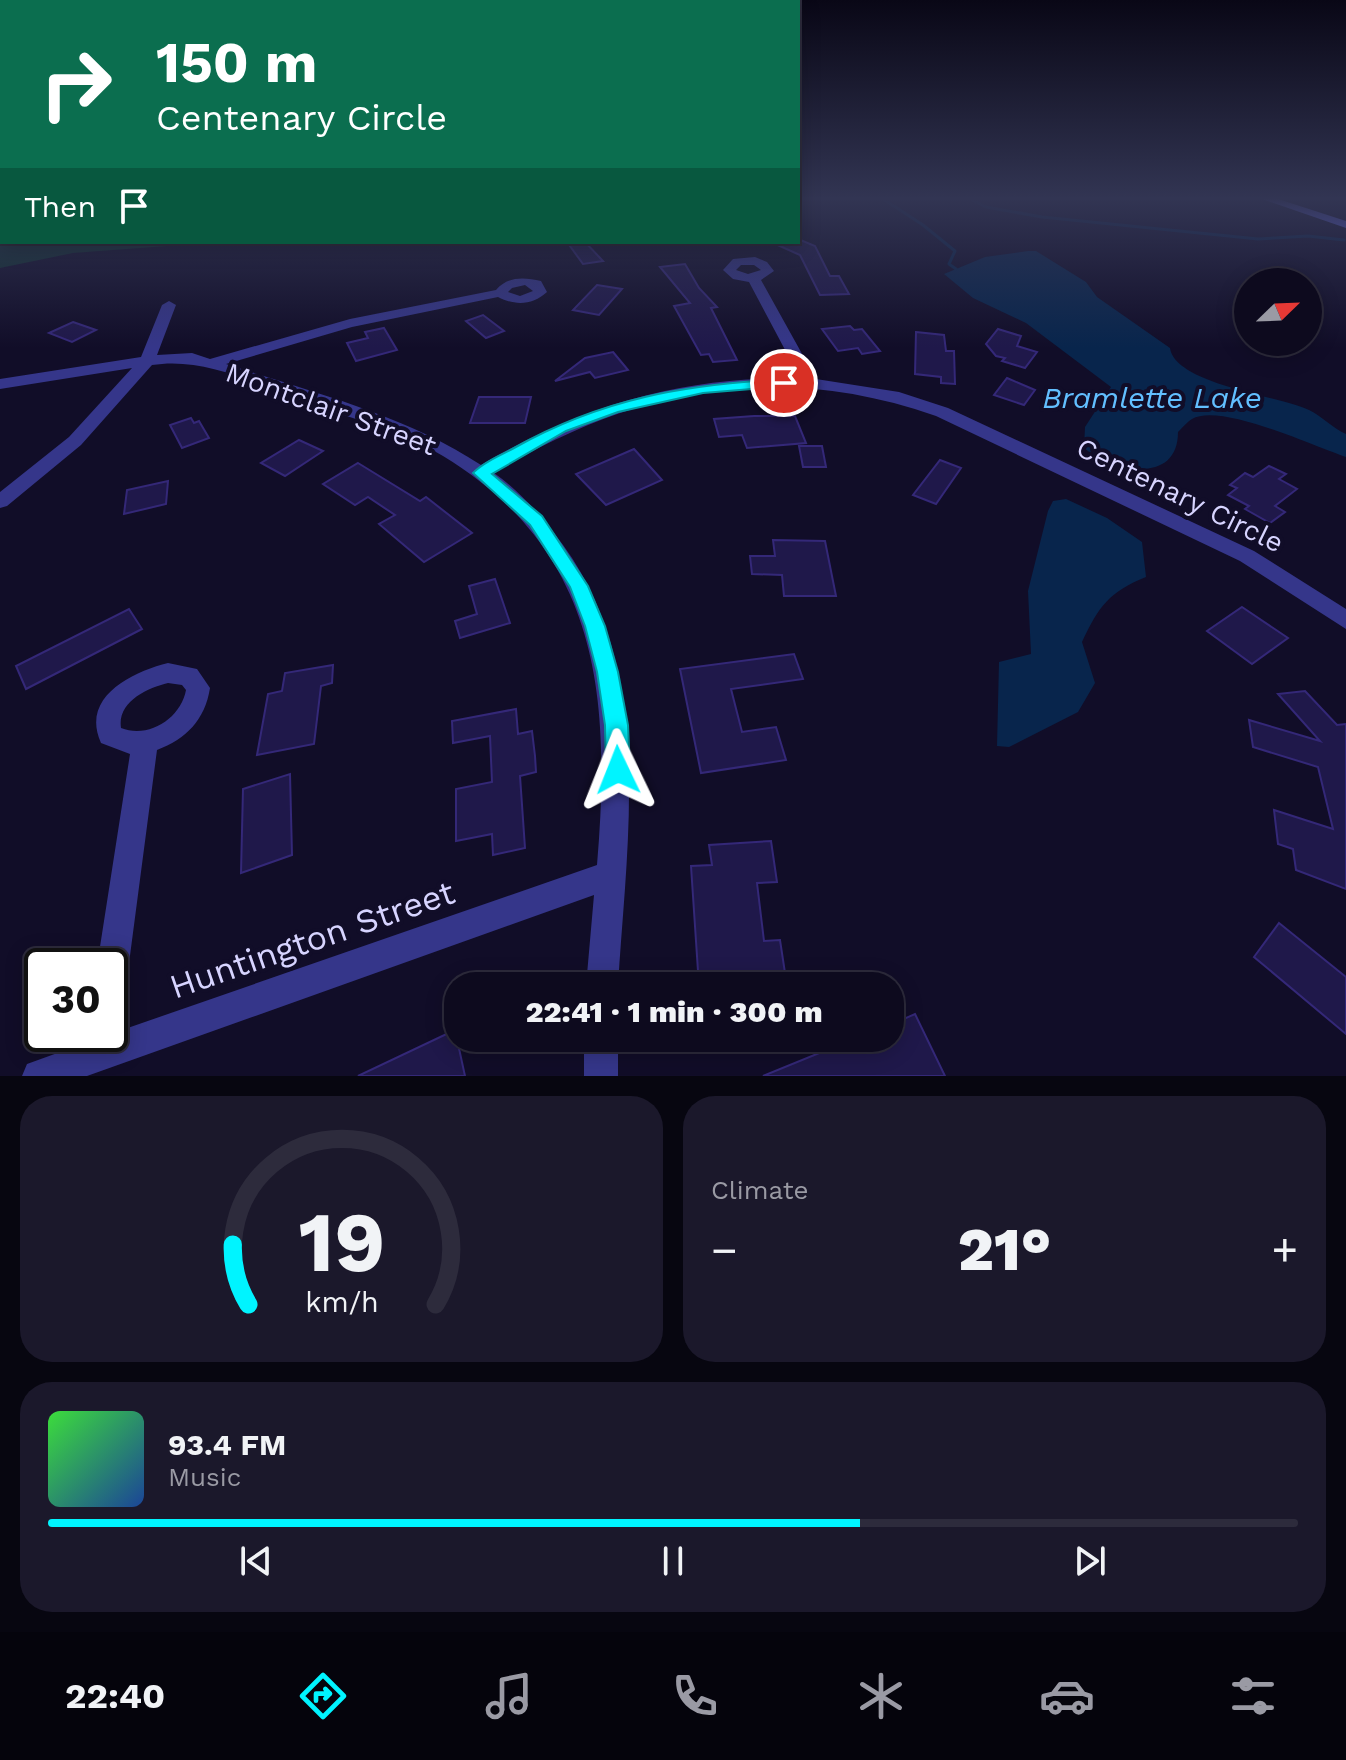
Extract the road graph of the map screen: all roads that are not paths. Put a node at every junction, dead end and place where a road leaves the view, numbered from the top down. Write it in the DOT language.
graph roads {
  1 [pos="753,278"];
  2 [pos="500,293"];
  3 [pos="169,305"];
  4 [pos="147,361"];
  5 [pos="209,364"];
  6 [pos="0,384"];
  7 [pos="811,384"];
  8 [pos="481,473"];
  9 [pos="0,502"];
  10 [pos="1346,620"];
  11 [pos="145,742"];
  12 [pos="610,875"];
  13 [pos="115,948"];
  14 [pos="603,972"];
  15 [pos="128,1035"];
  16 [pos="86,1052"];
  17 [pos="601,1052"];
  18 [pos="39,1076"];
  19 [pos="601,1076"];
  1 -- 7 [label="street"];
  2 -- 5 [label="street"];
  3 -- 4 [label="street"];
  4 -- 5 [label="street, Montclair Street"];
  4 -- 6 [label="street, Montclair Street"];
  4 -- 9 [label="street"];
  5 -- 8 [label="street, Montclair Street"];
  7 -- 8 [label="street, Centenary Circle"];
  7 -- 10 [label="street, Centenary Circle"];
  8 -- 12 [label="street, Montclair Street"];
  11 -- 13 [label="street"];
  12 -- 14 [label="street, Montclair Street"];
  12 -- 15 [label="street, Huntington Street"];
  16 -- 18 [label="street, Huntington Street"];
  17 -- 19 [label="street"];
}
